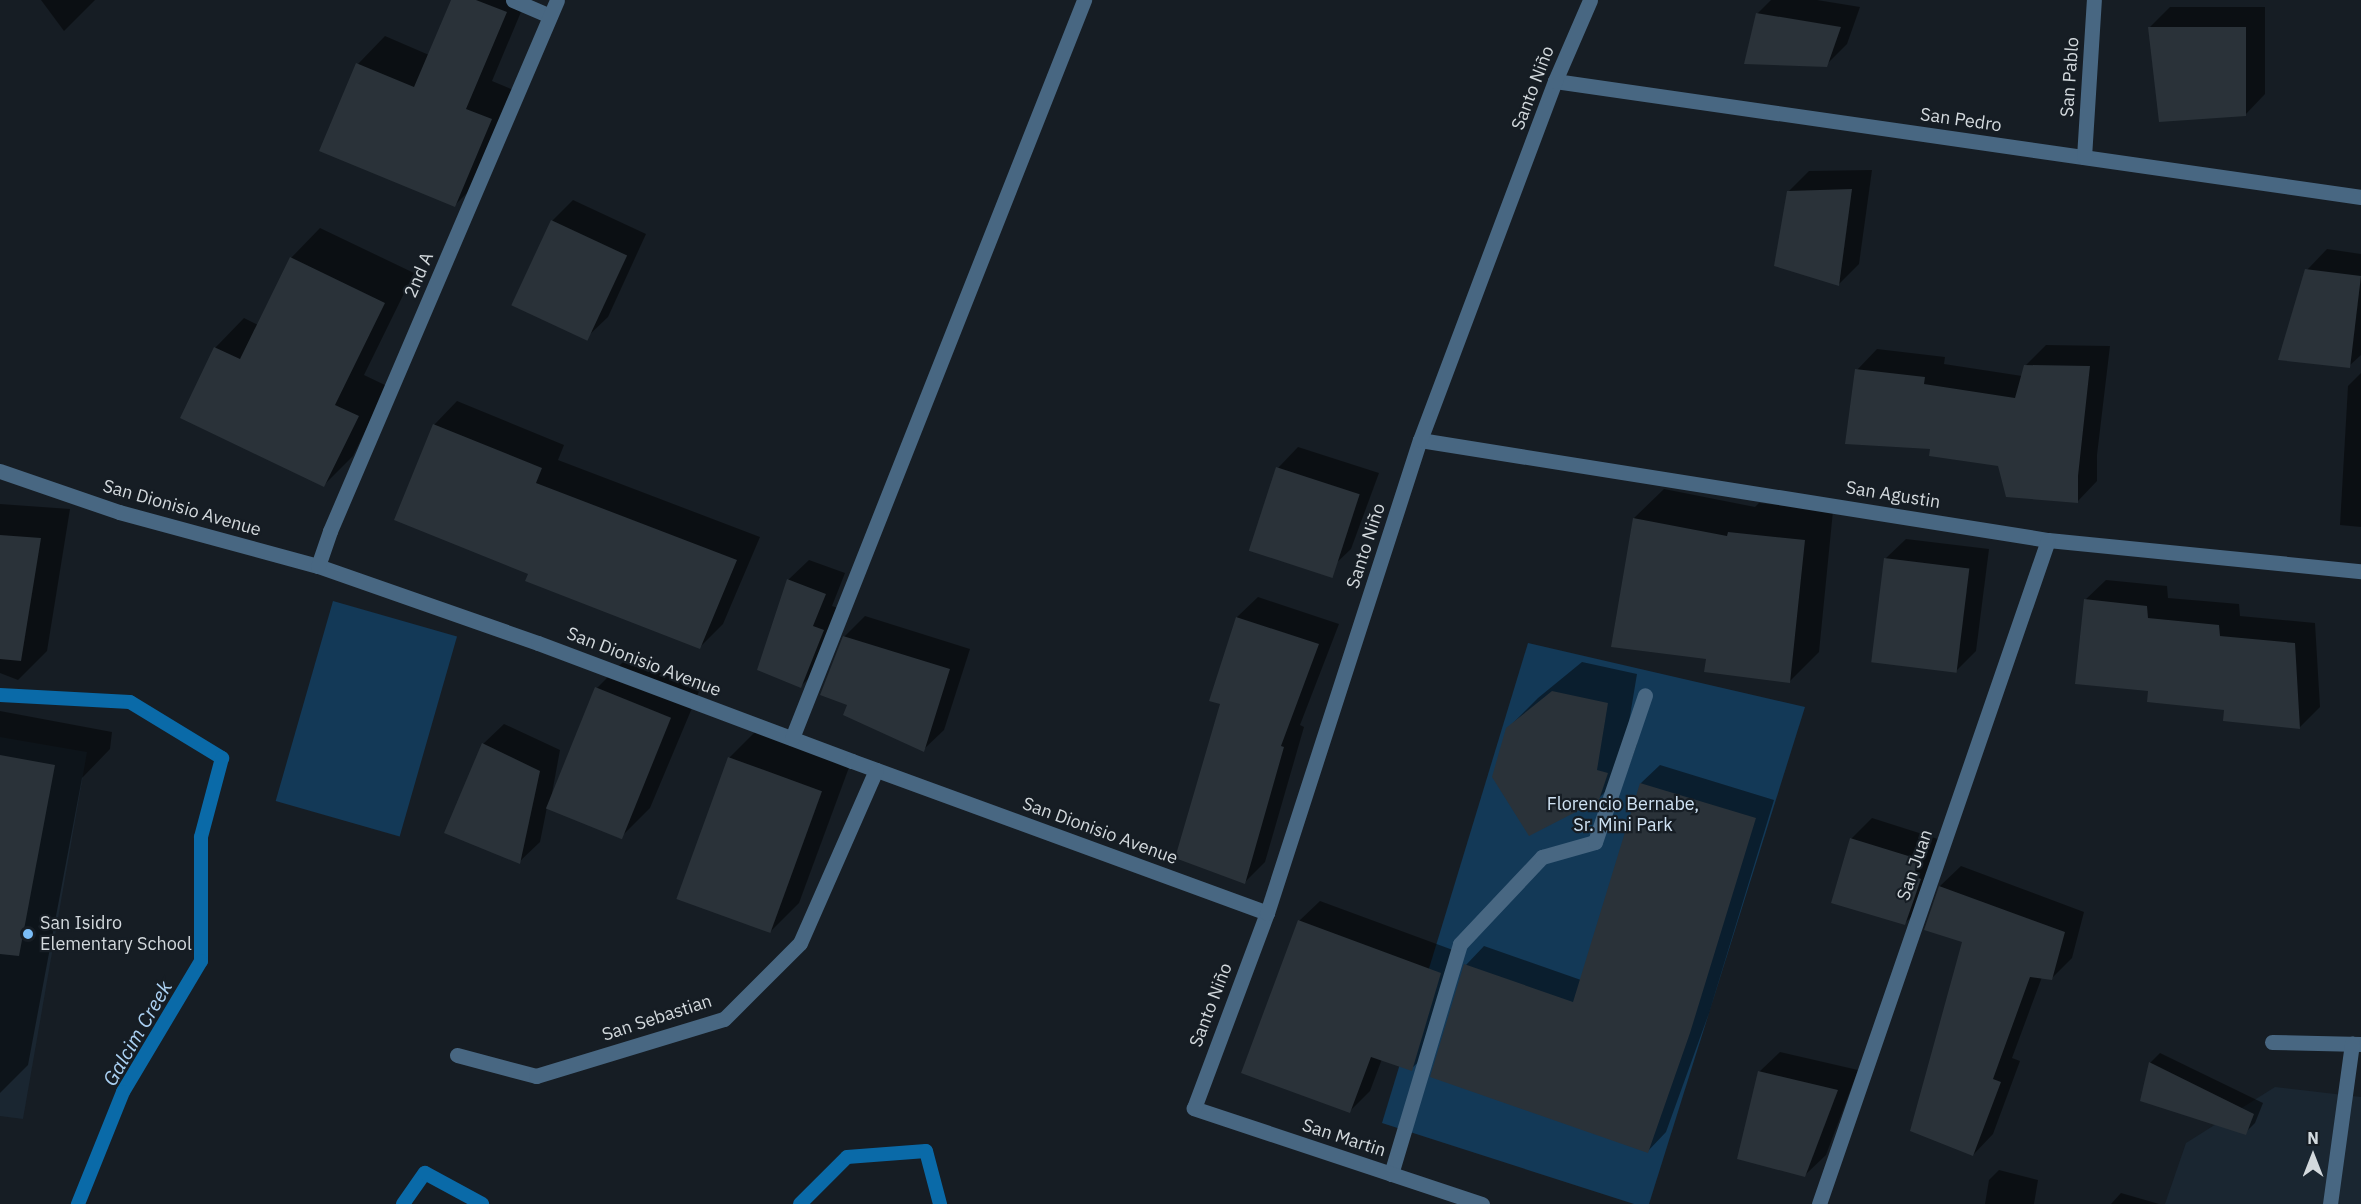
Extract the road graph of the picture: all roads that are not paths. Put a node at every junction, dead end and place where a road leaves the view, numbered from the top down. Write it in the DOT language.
graph roads {
  1 [pos="513,0"];
  2 [pos="557,0"];
  3 [pos="1084,0"];
  4 [pos="1590,0"];
  5 [pos="2094,0"];
  6 [pos="550,16"];
  7 [pos="1556,81"];
  8 [pos="2084,157"];
  9 [pos="2361,197"];
  10 [pos="1420,440"];
  11 [pos="0,471"];
  12 [pos="2048,540"];
  13 [pos="318,566"];
  14 [pos="2361,571"];
  15 [pos="1645,694"];
  16 [pos="792,738"];
  17 [pos="876,770"];
  18 [pos="1267,913"];
  19 [pos="2272,1042"];
  20 [pos="2357,1043"];
  21 [pos="457,1055"];
  22 [pos="1194,1108"];
  23 [pos="1391,1174"];
  24 [pos="1482,1204"];
  25 [pos="1819,1204"];
  26 [pos="2330,1204"];
  1 -- 6 [label="street"];
  2 -- 6 [label="street, 2nd A"];
  3 -- 16 [label="street"];
  4 -- 7 [label="street, Santo Niño"];
  5 -- 8 [label="street, San Pablo"];
  6 -- 13 [label="street, 2nd A"];
  7 -- 8 [label="street, San Pedro"];
  7 -- 10 [label="street, Santo Niño"];
  8 -- 9 [label="street, San Pedro"];
  10 -- 12 [label="street, San Agustin"];
  10 -- 18 [label="street, Santo Niño"];
  11 -- 13 [label="street, San Dionisio Avenue"];
  12 -- 14 [label="street, San Agustin"];
  12 -- 25 [label="street, San Juan"];
  13 -- 16 [label="street, San Dionisio Avenue"];
  15 -- 23 [label="street"];
  16 -- 17 [label="street, San Dionisio Avenue"];
  17 -- 18 [label="street, San Dionisio Avenue"];
  17 -- 21 [label="street, San Sebastian"];
  18 -- 22 [label="street, Santo Niño"];
  19 -- 20 [label="street"];
  20 -- 26 [label="street"];
  22 -- 23 [label="street, San Martin"];
  23 -- 24 [label="street, San Martin"];
}
